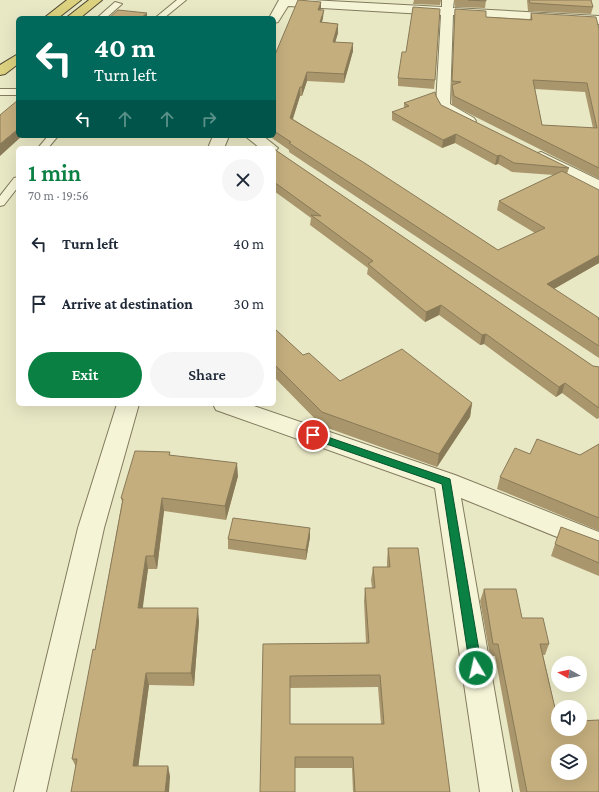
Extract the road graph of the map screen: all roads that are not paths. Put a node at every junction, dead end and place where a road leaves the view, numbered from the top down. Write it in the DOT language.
graph roads {
  1 [pos="75,0"];
  2 [pos="96,0"];
  3 [pos="182,0"];
  4 [pos="284,1"];
  5 [pos="118,4"];
  6 [pos="448,6"];
  7 [pos="53,16"];
  8 [pos="75,16"];
  9 [pos="103,16"];
  10 [pos="162,16"];
  11 [pos="276,16"];
  12 [pos="599,20"];
  13 [pos="16,59"];
  14 [pos="0,71"];
  15 [pos="0,92"];
  16 [pos="16,92"];
  17 [pos="483,128"];
  18 [pos="51,138"];
  19 [pos="256,138"];
  20 [pos="45,146"];
  21 [pos="267,146"];
  22 [pos="531,152"];
  23 [pos="16,183"];
  24 [pos="599,186"];
  25 [pos="0,203"];
  26 [pos="127,406"];
  27 [pos="230,406"];
  28 [pos="446,482"];
  29 [pos="599,543"];
  30 [pos="30,792"];
  31 [pos="496,792"];
  1 -- 7 [label="highway"];
  2 -- 8 [label="highway"];
  3 -- 10 [label="lane"];
  4 -- 6 [label="street"];
  4 -- 11 [label="street"];
  5 -- 9 [label="lane"];
  6 -- 12 [label="street"];
  6 -- 17 [label="street"];
  13 -- 14 [label="highway"];
  15 -- 16 [label="lane"];
  18 -- 20 [label="lane"];
  19 -- 21 [label="street"];
  22 -- 24 [label="street"];
  23 -- 25 [label="lane"];
  26 -- 30 [label="street"];
  27 -- 28 [label="street"];
  28 -- 29 [label="street"];
  28 -- 31 [label="street"];
}
